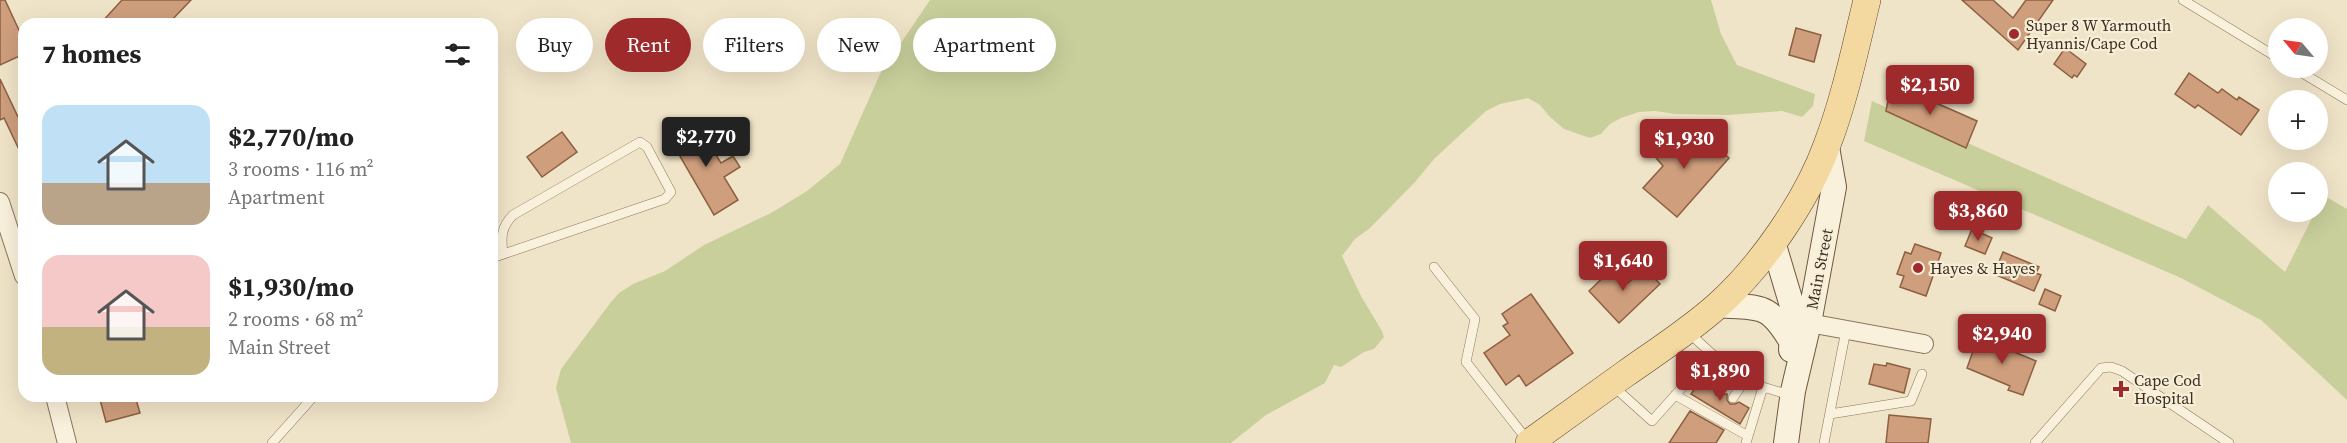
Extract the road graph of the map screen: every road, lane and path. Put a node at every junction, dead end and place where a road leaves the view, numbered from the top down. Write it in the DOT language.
graph roads {
  1 [pos="1867,0"];
  2 [pos="2183,0"];
  3 [pos="2268,52"];
  4 [pos="2311,78"];
  5 [pos="2347,100"];
  6 [pos="1827,147"];
  7 [pos="0,202"];
  8 [pos="1773,242"];
  9 [pos="503,254"];
  10 [pos="498,256"];
  11 [pos="18,258"];
  12 [pos="1434,267"];
  13 [pos="1718,305"];
  14 [pos="1809,323"];
  15 [pos="1686,330"];
  16 [pos="1846,330"];
  17 [pos="1791,341"];
  18 [pos="1924,344"];
  19 [pos="1712,354"];
  20 [pos="1735,369"];
  21 [pos="1922,374"];
  22 [pos="1747,377"];
  23 [pos="1611,384"];
  24 [pos="1763,387"];
  25 [pos="1720,389"];
  26 [pos="1793,393"];
  27 [pos="1675,395"];
  28 [pos="1733,398"];
  29 [pos="57,402"];
  30 [pos="309,402"];
  31 [pos="1830,414"];
  32 [pos="1747,440"];
  33 [pos="67,443"];
  34 [pos="272,443"];
  35 [pos="1529,443"];
  36 [pos="1786,443"];
  37 [pos="1824,443"];
  38 [pos="2035,443"];
  39 [pos="2229,443"];
  1 -- 6 [label="main road, Main Street"];
  2 -- 3 [label="lane"];
  4 -- 5 [label="lane"];
  6 -- 8 [label="main road, Main Street"];
  6 -- 14 [label="main road, Main Street"];
  7 -- 11 [label="street"];
  8 -- 13 [label="main road"];
  8 -- 17 [label="main road, Main Street"];
  9 -- 9 [label="lane"];
  9 -- 10 [label="lane"];
  12 -- 35 [label="lane"];
  13 -- 15 [label="main road"];
  13 -- 17 [label="main road"];
  14 -- 16 [label="street"];
  14 -- 26 [label="main road, Main Street"];
  15 -- 19 [label="lane"];
  15 -- 23 [label="main road"];
  16 -- 18 [label="street"];
  16 -- 31 [label="lane"];
  17 -- 26 [label="main road, Main Street"];
  19 -- 20 [label="lane"];
  19 -- 27 [label="lane"];
  20 -- 22 [label="lane"];
  20 -- 25 [label="lane"];
  21 -- 31 [label="lane"];
  22 -- 24 [label="lane"];
  22 -- 28 [label="lane"];
  23 -- 27 [label="lane"];
  23 -- 35 [label="main road"];
  24 -- 26 [label="lane"];
  24 -- 32 [label="lane"];
  26 -- 36 [label="main road, Main Street"];
  27 -- 32 [label="lane"];
  29 -- 33 [label="street"];
  30 -- 34 [label="lane"];
  31 -- 37 [label="lane"];
  38 -- 39 [label="lane"];
}
